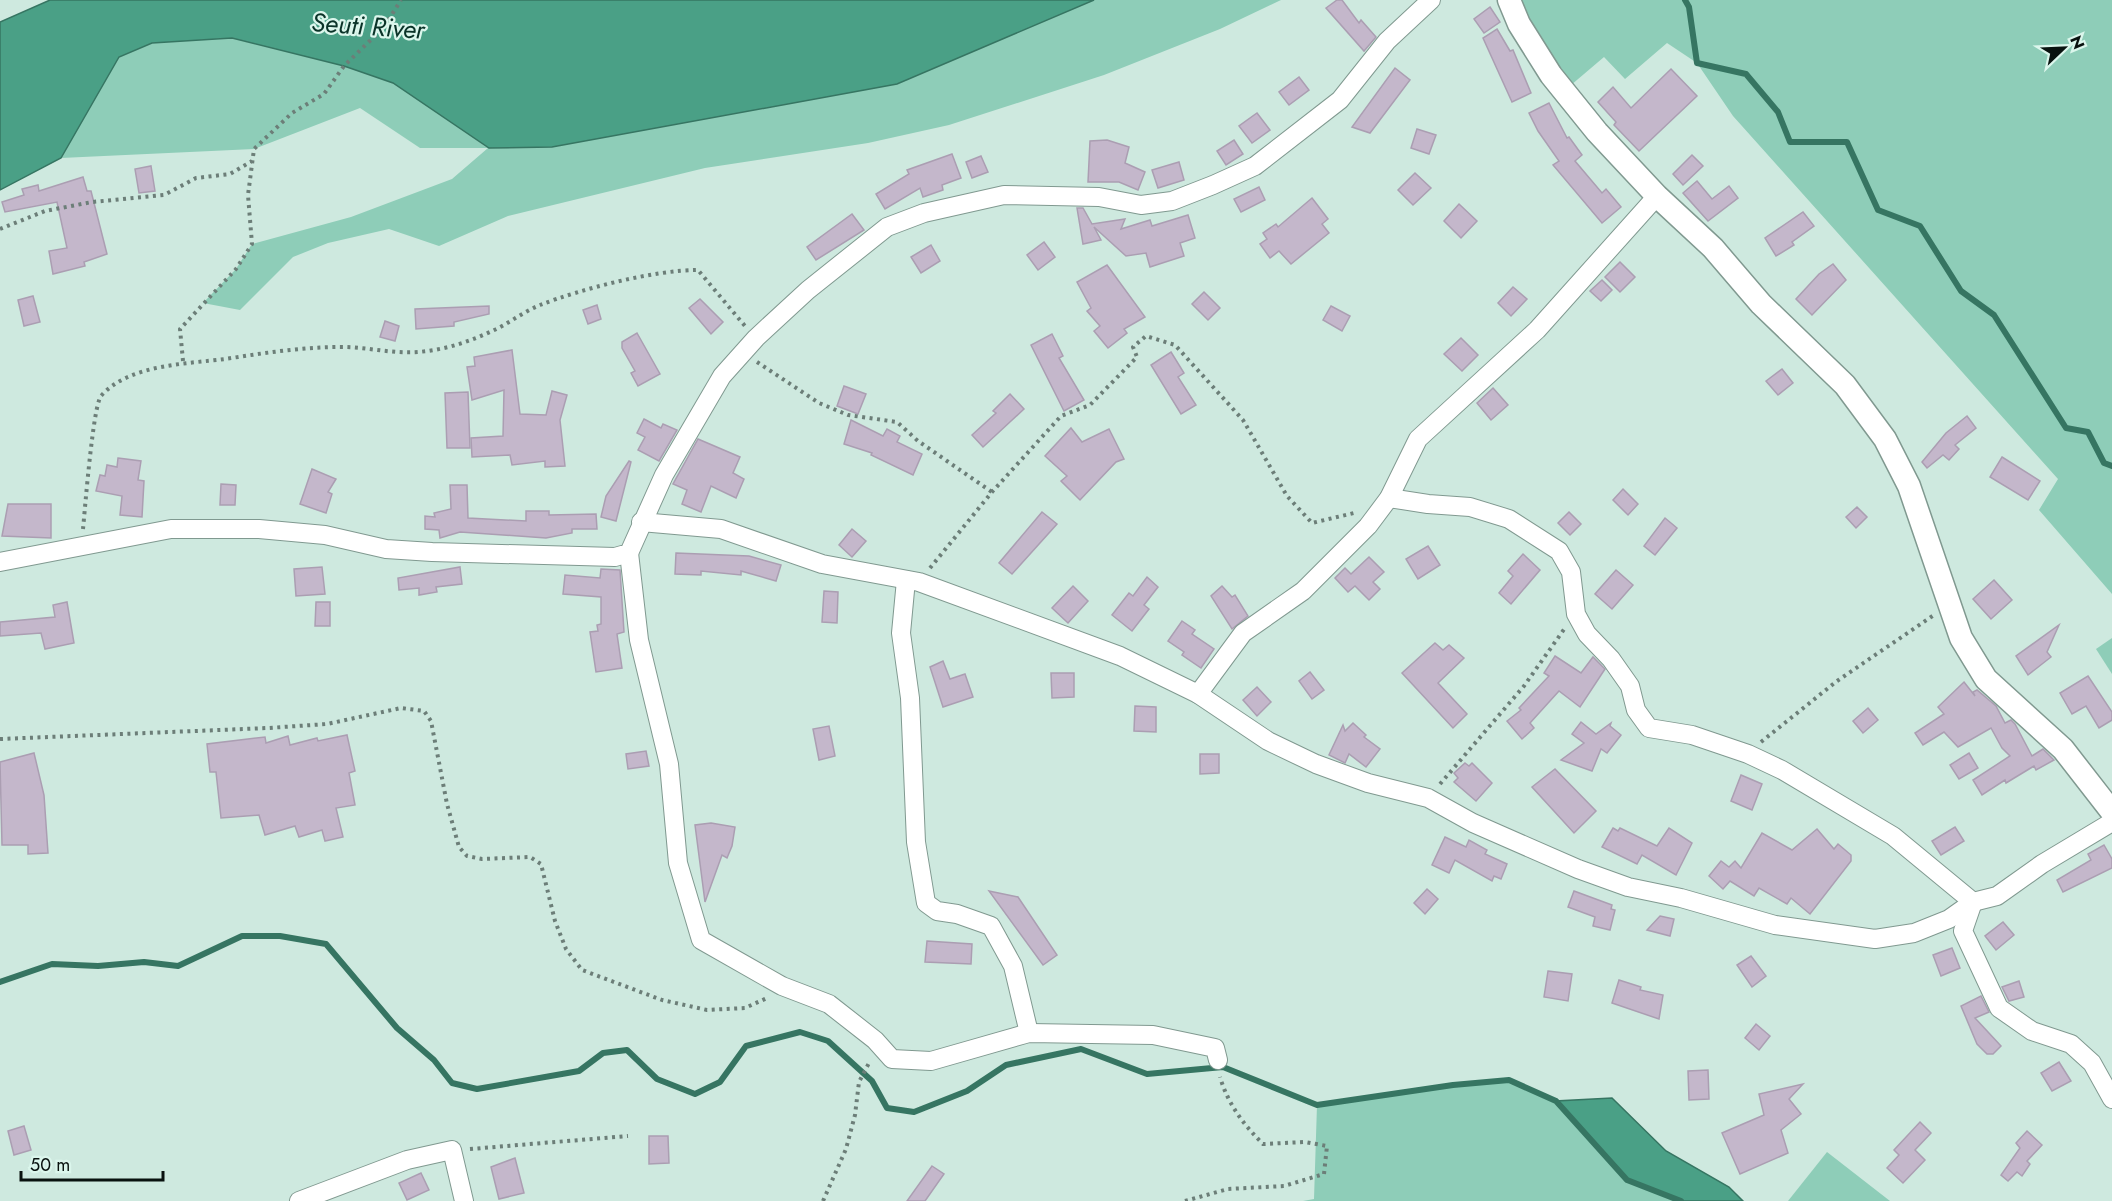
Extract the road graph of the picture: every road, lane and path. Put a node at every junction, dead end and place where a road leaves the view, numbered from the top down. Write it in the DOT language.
graph roads {
  1 [pos="401,0"];
  2 [pos="1431,0"];
  3 [pos="1509,0"];
  4 [pos="252,161"];
  5 [pos="1657,196"];
  6 [pos="0,229"];
  7 [pos="756,338"];
  8 [pos="742,352"];
  9 [pos="183,361"];
  10 [pos="992,492"];
  11 [pos="1389,498"];
  12 [pos="641,522"];
  13 [pos="81,545"];
  14 [pos="629,553"];
  15 [pos="0,562"];
  16 [pos="913,581"];
  17 [pos="1949,604"];
  18 [pos="1576,612"];
  19 [pos="1198,694"];
  20 [pos="0,739"];
  21 [pos="1748,754"];
  22 [pos="1428,798"];
  23 [pos="2112,812"];
  24 [pos="2112,822"];
  25 [pos="1973,902"];
  26 [pos="782,986"];
  27 [pos="1029,1033"];
  28 [pos="870,1063"];
  29 [pos="1219,1070"];
  30 [pos="2112,1099"];
  31 [pos="628,1136"];
  32 [pos="452,1150"];
  33 [pos="299,1201"];
  34 [pos="464,1201"];
  35 [pos="823,1201"];
  36 [pos="1185,1201"];
  1 -- 4 [label="path"];
  2 -- 7 [label="street"];
  3 -- 5 [label="street"];
  4 -- 6 [label="path"];
  4 -- 9 [label="path"];
  5 -- 11 [label="street"];
  5 -- 17 [label="street"];
  7 -- 8 [label="street"];
  7 -- 9 [label="path"];
  8 -- 10 [label="path"];
  8 -- 12 [label="street"];
  9 -- 13 [label="path"];
  10 -- 11 [label="path"];
  10 -- 16 [label="path"];
  11 -- 18 [label="street"];
  11 -- 19 [label="street"];
  12 -- 14 [label="street"];
  12 -- 16 [label="street"];
  13 -- 14 [label="street"];
  13 -- 15 [label="street"];
  14 -- 26 [label="street"];
  16 -- 19 [label="street"];
  16 -- 27 [label="street"];
  17 -- 21 [label="path"];
  17 -- 23 [label="street"];
  18 -- 21 [label="street"];
  18 -- 22 [label="path"];
  19 -- 22 [label="street"];
  20 -- 26 [label="path"];
  21 -- 25 [label="street"];
  22 -- 25 [label="street"];
  24 -- 25 [label="street"];
  25 -- 30 [label="street"];
  26 -- 27 [label="street"];
  27 -- 29 [label="street"];
  28 -- 35 [label="path"];
  29 -- 36 [label="path"];
  31 -- 32 [label="path"];
  32 -- 33 [label="street"];
  32 -- 34 [label="street"];
}
